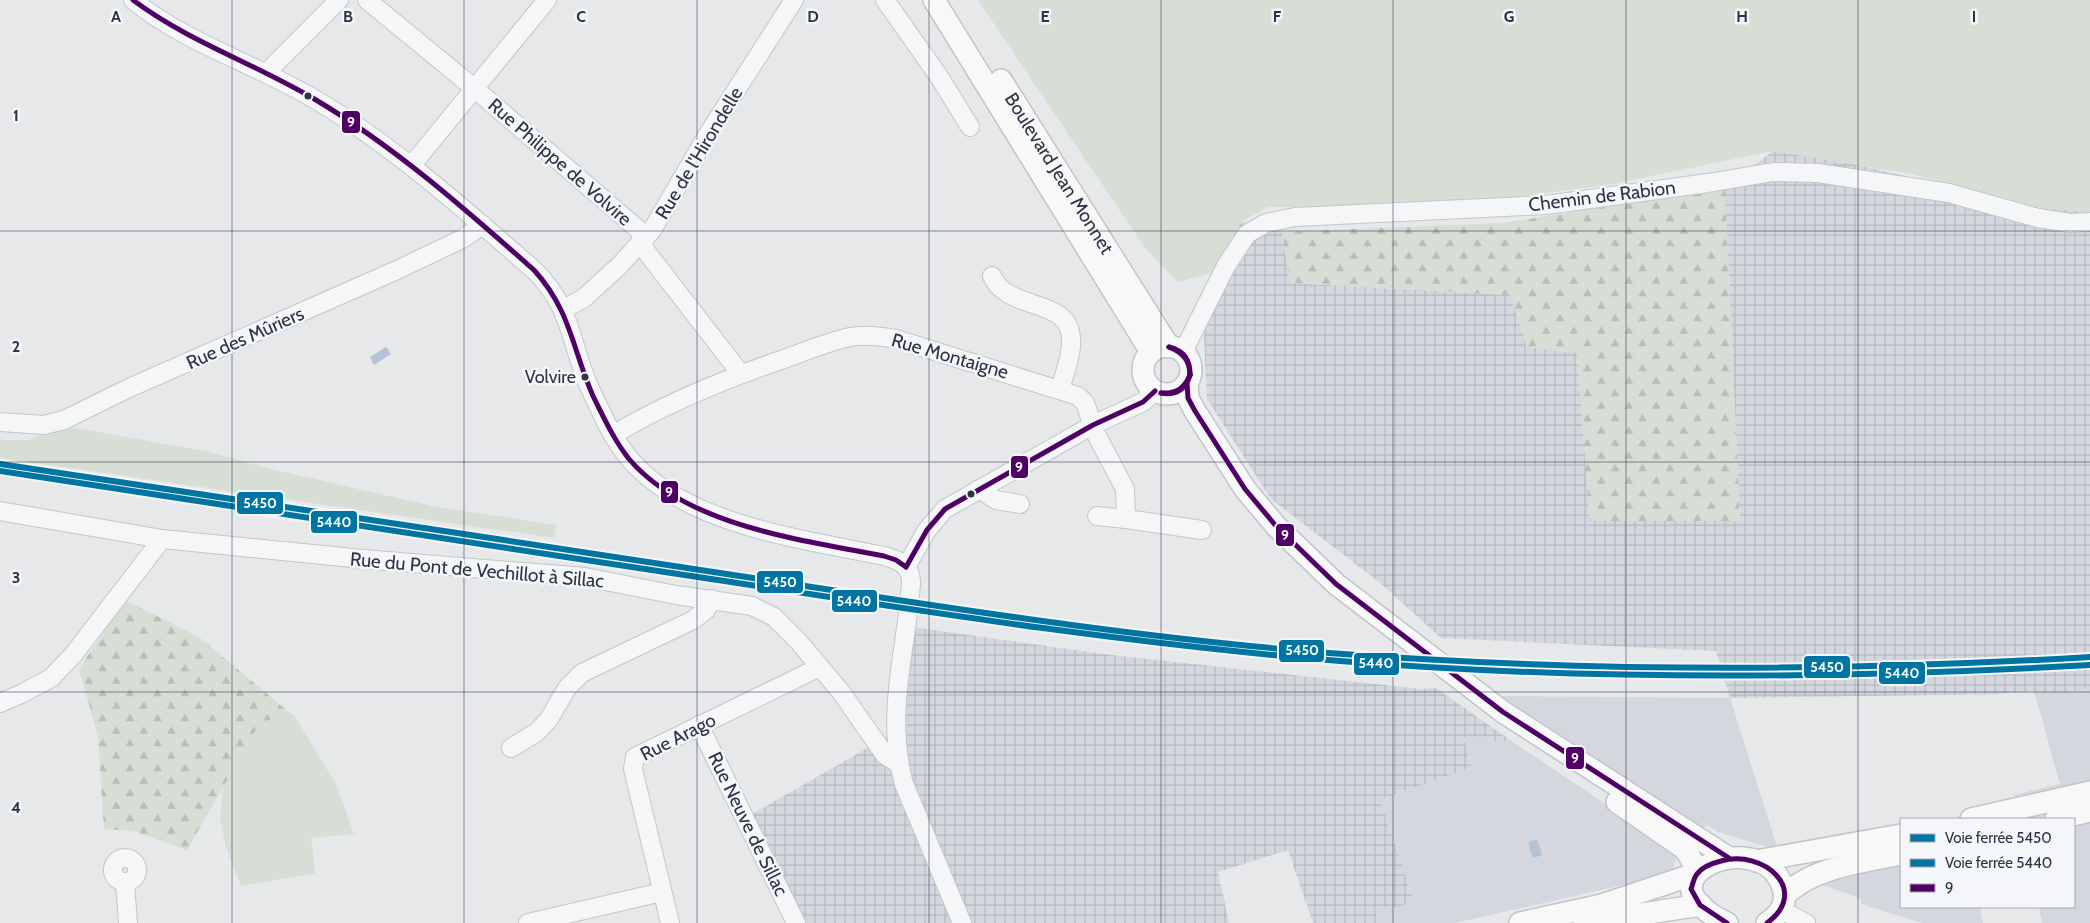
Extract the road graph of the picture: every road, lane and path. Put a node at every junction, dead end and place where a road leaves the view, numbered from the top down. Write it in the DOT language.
graph roads {
  1 [pos="132,0"];
  2 [pos="339,0"];
  3 [pos="367,0"];
  4 [pos="547,0"];
  5 [pos="794,0"];
  6 [pos="885,0"];
  7 [pos="934,0"];
  8 [pos="952,0"];
  9 [pos="266,73"];
  10 [pos="474,88"];
  11 [pos="970,127"];
  12 [pos="411,166"];
  13 [pos="2090,222"];
  14 [pos="483,225"];
  15 [pos="643,241"];
  16 [pos="992,276"];
  17 [pos="564,309"];
  18 [pos="1168,351"];
  19 [pos="741,374"];
  20 [pos="1172,389"];
  21 [pos="1060,390"];
  22 [pos="0,422"];
  23 [pos="1093,425"];
  24 [pos="613,435"];
  25 [pos="979,488"];
  26 [pos="1020,504"];
  27 [pos="0,511"];
  28 [pos="1097,516"];
  29 [pos="1126,520"];
  30 [pos="1202,530"];
  31 [pos="162,539"];
  32 [pos="906,567"];
  33 [pos="712,599"];
  34 [pos="820,667"];
  35 [pos="1467,691"];
  36 [pos="0,703"];
  37 [pos="699,725"];
  38 [pos="511,748"];
  39 [pos="899,764"];
  40 [pos="2090,792"];
  41 [pos="2090,811"];
  42 [pos="1975,818"];
  43 [pos="2060,818"];
  44 [pos="1900,835"];
  45 [pos="1900,854"];
  46 [pos="1729,858"];
  47 [pos="1756,861"];
  48 [pos="1697,872"];
  49 [pos="125,883"];
  50 [pos="662,892"];
  51 [pos="1778,909"];
  52 [pos="1707,913"];
  53 [pos="128,923"];
  54 [pos="528,923"];
  55 [pos="670,923"];
  56 [pos="796,923"];
  57 [pos="962,923"];
  58 [pos="1520,923"];
  59 [pos="1583,923"];
  60 [pos="1727,923"];
  61 [pos="1806,923"];
  1 -- 9 [label="street"];
  2 -- 9 [label="street"];
  3 -- 10 [label="street, Rue Philippe de Volvire"];
  4 -- 10 [label="street"];
  5 -- 15 [label="street, Rue de l'Hirondelle"];
  6 -- 11 [label="street"];
  7 -- 18 [label="main road"];
  8 -- 18 [label="main road, Boulevard Jean Monnet"];
  9 -- 12 [label="street"];
  10 -- 12 [label="street"];
  10 -- 15 [label="street, Rue Philippe de Volvire"];
  12 -- 14 [label="street"];
  13 -- 18 [label="street, Chemin de Rabion"];
  14 -- 17 [label="street"];
  14 -- 22 [label="street, Rue des Mûriers"];
  15 -- 17 [label="street, Rue de l'Hirondelle"];
  15 -- 19 [label="street, Rue Philippe de Volvire"];
  16 -- 21 [label="street"];
  17 -- 24 [label="street"];
  18 -- 20 [label="main road"];
  18 -- 20 [label="main road"];
  19 -- 21 [label="street, Rue Montaigne"];
  19 -- 24 [label="street, Rue Montaigne"];
  20 -- 23 [label="street"];
  20 -- 35 [label="main road"];
  21 -- 23 [label="street, Rue Montaigne"];
  23 -- 25 [label="street"];
  23 -- 29 [label="street, Rue Montaigne"];
  24 -- 32 [label="street"];
  25 -- 26 [label="street"];
  25 -- 32 [label="street"];
  27 -- 31 [label="street, Rue du Pont de Vechillot à Sillac"];
  28 -- 29 [label="street"];
  29 -- 30 [label="street"];
  31 -- 33 [label="street, Rue du Pont de Vechillot à Sillac"];
  31 -- 36 [label="street"];
  32 -- 39 [label="street"];
  33 -- 34 [label="street, Rue du Pont de Vechillot à Sillac"];
  33 -- 38 [label="street"];
  34 -- 37 [label="street, Rue Arago"];
  34 -- 39 [label="street, Rue du Pont de Vechillot à Sillac"];
  35 -- 46 [label="main road"];
  35 -- 48 [label="main road"];
  37 -- 50 [label="street, Rue Arago"];
  37 -- 56 [label="street, Rue Neuve de Sillac"];
  39 -- 57 [label="street"];
  40 -- 42 [label="main road"];
  41 -- 43 [label="main road"];
  44 -- 47 [label="main road"];
  45 -- 51 [label="main road"];
  46 -- 47 [label="main road"];
  46 -- 48 [label="main road"];
  47 -- 51 [label="main road"];
  48 -- 52 [label="main road"];
  48 -- 58 [label="main road"];
  49 -- 53 [label="street"];
  50 -- 54 [label="street"];
  50 -- 55 [label="street, Rue Arago"];
  51 -- 61 [label="street"];
  52 -- 59 [label="main road"];
  52 -- 60 [label="main road"];
}
